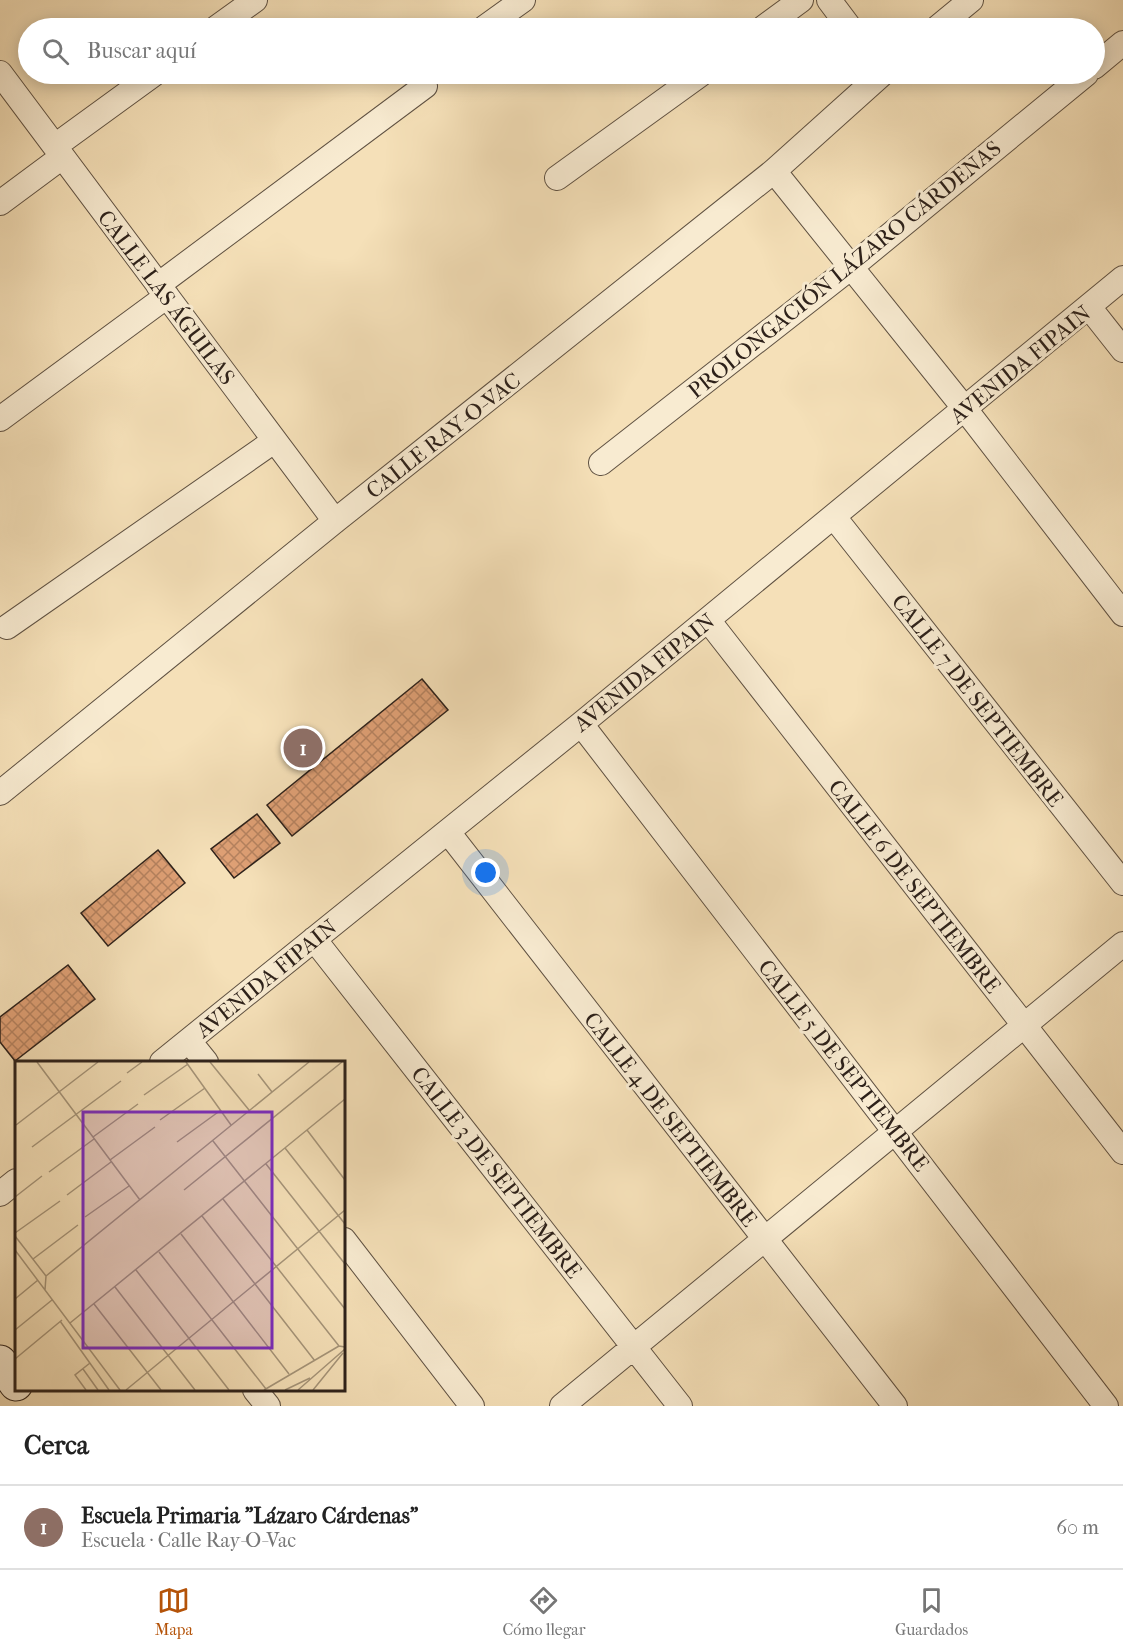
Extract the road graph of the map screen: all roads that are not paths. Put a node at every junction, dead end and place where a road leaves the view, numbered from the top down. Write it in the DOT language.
graph roads {
  1 [pos="255,0"];
  2 [pos="523,0"];
  3 [pos="801,0"];
  4 [pos="829,0"];
  5 [pos="971,0"];
  6 [pos="230,18"];
  7 [pos="498,18"];
  8 [pos="777,18"];
  9 [pos="842,18"];
  10 [pos="949,18"];
  11 [pos="1123,43"];
  12 [pos="1105,58"];
  13 [pos="0,73"];
  14 [pos="142,84"];
  15 [pos="687,84"];
  16 [pos="871,84"];
  17 [pos="1074,84"];
  18 [pos="425,86"];
  19 [pos="59,152"];
  20 [pos="774,171"];
  21 [pos="557,178"];
  22 [pos="0,203"];
  23 [pos="850,268"];
  24 [pos="1123,278"];
  25 [pos="163,291"];
  26 [pos="1089,307"];
  27 [pos="1123,350"];
  28 [pos="965,409"];
  29 [pos="0,419"];
  30 [pos="274,441"];
  31 [pos="601,463"];
  32 [pos="834,517"];
  33 [pos="335,521"];
  34 [pos="1123,614"];
  35 [pos="708,620"];
  36 [pos="7,627"];
  37 [pos="581,724"];
  38 [pos="0,792"];
  39 [pos="448,832"];
  40 [pos="1123,884"];
  41 [pos="314,939"];
  42 [pos="1123,944"];
  43 [pos="1024,1026"];
  44 [pos="189,1041"];
  45 [pos="163,1061"];
  46 [pos="205,1061"];
  47 [pos="895,1131"];
  48 [pos="1123,1152"];
  49 [pos="15,1182"];
  50 [pos="0,1194"];
  51 [pos="765,1239"];
  52 [pos="345,1241"];
  53 [pos="635,1346"];
  54 [pos="0,1362"];
  55 [pos="15,1383"];
  56 [pos="22,1391"];
  57 [pos="257,1391"];
  58 [pos="33,1406"];
  59 [pos="268,1406"];
  60 [pos="472,1406"];
  61 [pos="562,1406"];
  62 [pos="680,1406"];
  63 [pos="895,1406"];
  64 [pos="1106,1406"];
  1 -- 6 [label="street"];
  2 -- 7 [label="street"];
  3 -- 8 [label="street"];
  4 -- 9 [label="street"];
  5 -- 10 [label="street"];
  11 -- 12 [label="street"];
  13 -- 19 [label="street, CALLE LAS ÁGUILAS"];
  14 -- 19 [label="street"];
  15 -- 21 [label="street"];
  16 -- 20 [label="street, CALLE RAY-O-VAC"];
  17 -- 23 [label="street, PROLONGACIÓN LÁZARO CÁRDENAS"];
  18 -- 25 [label="street"];
  19 -- 22 [label="street"];
  19 -- 25 [label="street, CALLE LAS ÁGUILAS"];
  20 -- 23 [label="street"];
  20 -- 33 [label="street, CALLE RAY-O-VAC"];
  23 -- 28 [label="street"];
  23 -- 31 [label="street, PROLONGACIÓN LÁZARO CÁRDENAS"];
  24 -- 26 [label="street, AVENIDA FIPAIN"];
  25 -- 29 [label="street"];
  25 -- 30 [label="street, CALLE LAS ÁGUILAS"];
  26 -- 27 [label="street"];
  26 -- 28 [label="street, AVENIDA FIPAIN"];
  28 -- 32 [label="street, AVENIDA FIPAIN"];
  28 -- 34 [label="street"];
  30 -- 33 [label="street, CALLE LAS ÁGUILAS"];
  30 -- 36 [label="street"];
  32 -- 35 [label="street, AVENIDA FIPAIN"];
  32 -- 40 [label="street, CALLE 7 DE SEPTIEMBRE"];
  33 -- 38 [label="street, CALLE RAY-O-VAC"];
  35 -- 37 [label="street, AVENIDA FIPAIN"];
  35 -- 43 [label="street, CALLE 6 DE SEPTIEMBRE"];
  37 -- 39 [label="street, AVENIDA FIPAIN"];
  37 -- 47 [label="street, CALLE 5 DE SEPTIEMBRE"];
  39 -- 41 [label="street, AVENIDA FIPAIN"];
  39 -- 51 [label="street, CALLE 4 DE SEPTIEMBRE"];
  41 -- 44 [label="street, AVENIDA FIPAIN"];
  41 -- 53 [label="street, CALLE 3 DE SEPTIEMBRE"];
  42 -- 43 [label="street"];
  43 -- 47 [label="street"];
  43 -- 48 [label="street, CALLE 6 DE SEPTIEMBRE"];
  44 -- 45 [label="street, AVENIDA FIPAIN"];
  44 -- 46 [label="street"];
  47 -- 51 [label="street"];
  47 -- 64 [label="street, CALLE 5 DE SEPTIEMBRE"];
  49 -- 50 [label="street"];
  51 -- 53 [label="street"];
  51 -- 63 [label="street, CALLE 4 DE SEPTIEMBRE"];
  52 -- 60 [label="street"];
  53 -- 61 [label="street"];
  53 -- 62 [label="street, CALLE 3 DE SEPTIEMBRE"];
  54 -- 55 [label="main road"];
  56 -- 58 [label="main road"];
  57 -- 59 [label="street"];
}
